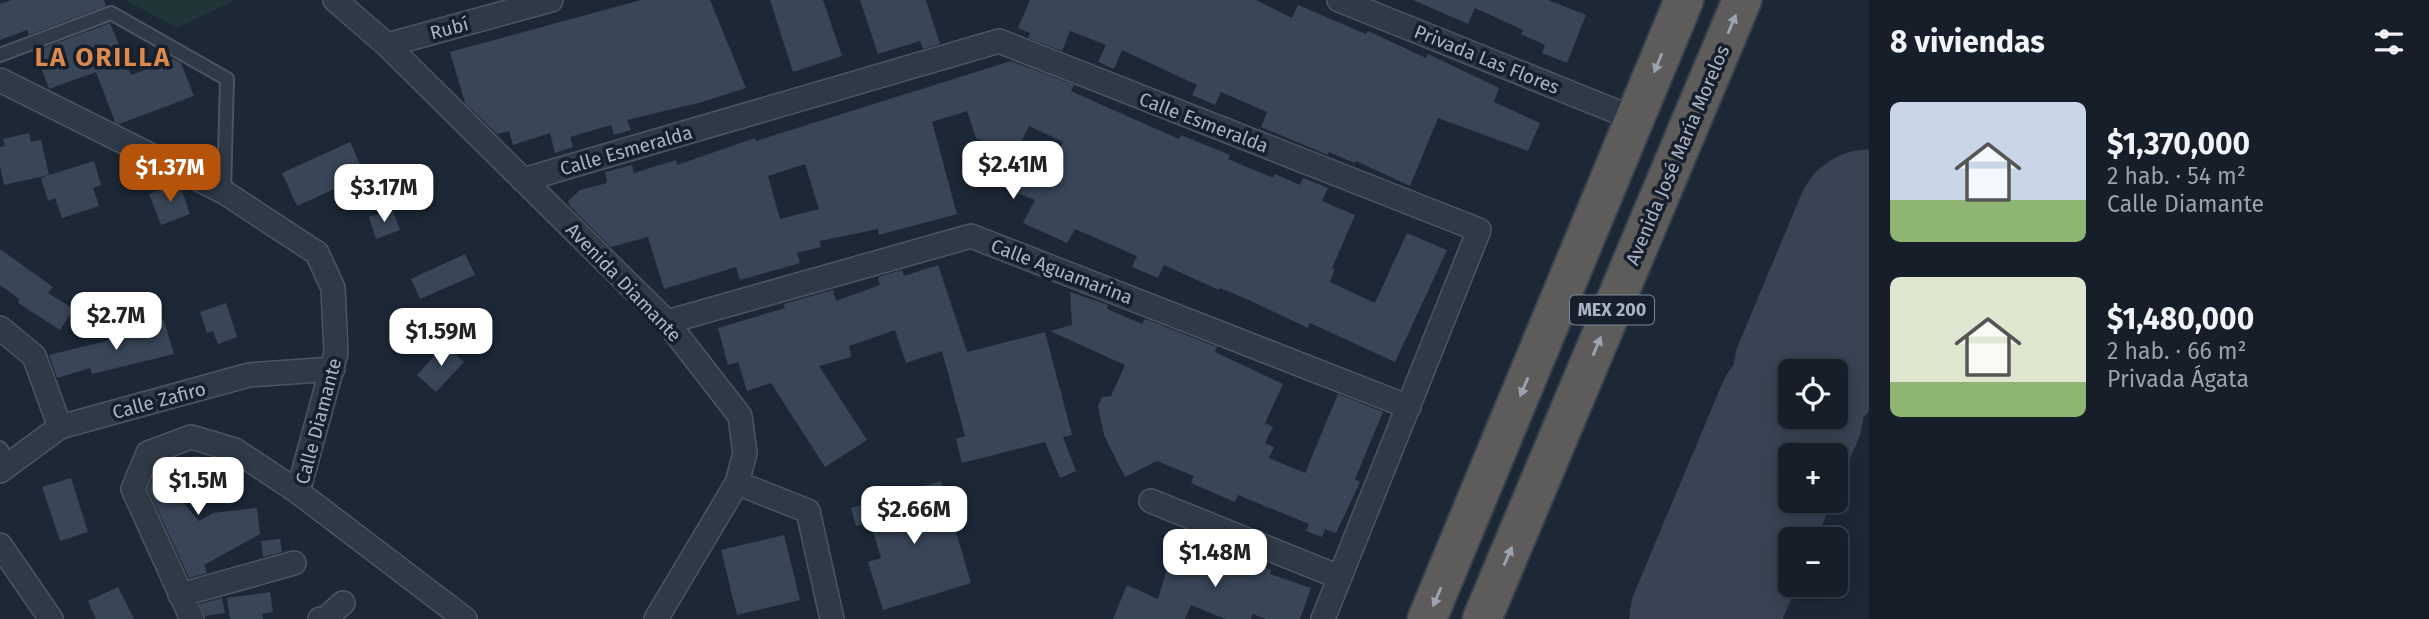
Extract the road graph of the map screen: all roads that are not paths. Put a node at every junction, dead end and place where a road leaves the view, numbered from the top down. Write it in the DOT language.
graph roads {
  1 [pos="335,0"];
  2 [pos="551,0"];
  3 [pos="1339,0"];
  4 [pos="1684,0"];
  5 [pos="1742,0"];
  6 [pos="387,45"];
  7 [pos="0,55"];
  8 [pos="0,80"];
  9 [pos="1635,119"];
  10 [pos="523,180"];
  11 [pos="224,191"];
  12 [pos="667,323"];
  13 [pos="0,328"];
  14 [pos="333,369"];
  15 [pos="1409,407"];
  16 [pos="60,427"];
  17 [pos="3,461"];
  18 [pos="737,483"];
  19 [pos="298,492"];
  20 [pos="1151,501"];
  21 [pos="0,545"];
  22 [pos="294,563"];
  23 [pos="1339,578"];
  24 [pos="180,595"];
  25 [pos="343,603"];
  26 [pos="51,619"];
  27 [pos="192,619"];
  28 [pos="320,619"];
  29 [pos="465,619"];
  30 [pos="656,619"];
  31 [pos="832,619"];
  32 [pos="1323,619"];
  33 [pos="1427,619"];
  34 [pos="1482,619"];
  1 -- 6 [label="street, Avenida Diamante"];
  2 -- 6 [label="street, Rubí"];
  3 -- 9 [label="street, Privada Las Flores"];
  4 -- 9 [label="highway, MEX 200, one-way"];
  34 -- 5 [label="highway, Avenida José María Morelos / MEX 200, one-way"];
  6 -- 10 [label="street, Avenida Diamante"];
  7 -- 11 [label="lane"];
  8 -- 11 [label="street, Calle Diamante"];
  9 -- 33 [label="highway, MEX 200, one-way"];
  10 -- 12 [label="street, Avenida Diamante"];
  10 -- 15 [label="street, Calle Esmeralda"];
  11 -- 14 [label="street, Calle Diamante"];
  12 -- 15 [label="street, Calle Aguamarina"];
  12 -- 18 [label="street, Avenida Diamante"];
  13 -- 16 [label="street"];
  14 -- 16 [label="street, Calle Zafiro"];
  14 -- 19 [label="street, Calle Diamante"];
  15 -- 23 [label="street, Calle Esmeralda"];
  16 -- 17 [label="street, Calle Zafiro"];
  18 -- 30 [label="street, Avenida Diamante"];
  18 -- 31 [label="street"];
  19 -- 24 [label="street"];
  19 -- 29 [label="street, Calle Diamante"];
  20 -- 23 [label="street"];
  21 -- 26 [label="street"];
  22 -- 24 [label="street"];
  23 -- 32 [label="street, Calle Esmeralda"];
  24 -- 27 [label="street"];
  25 -- 28 [label="street"];
}
